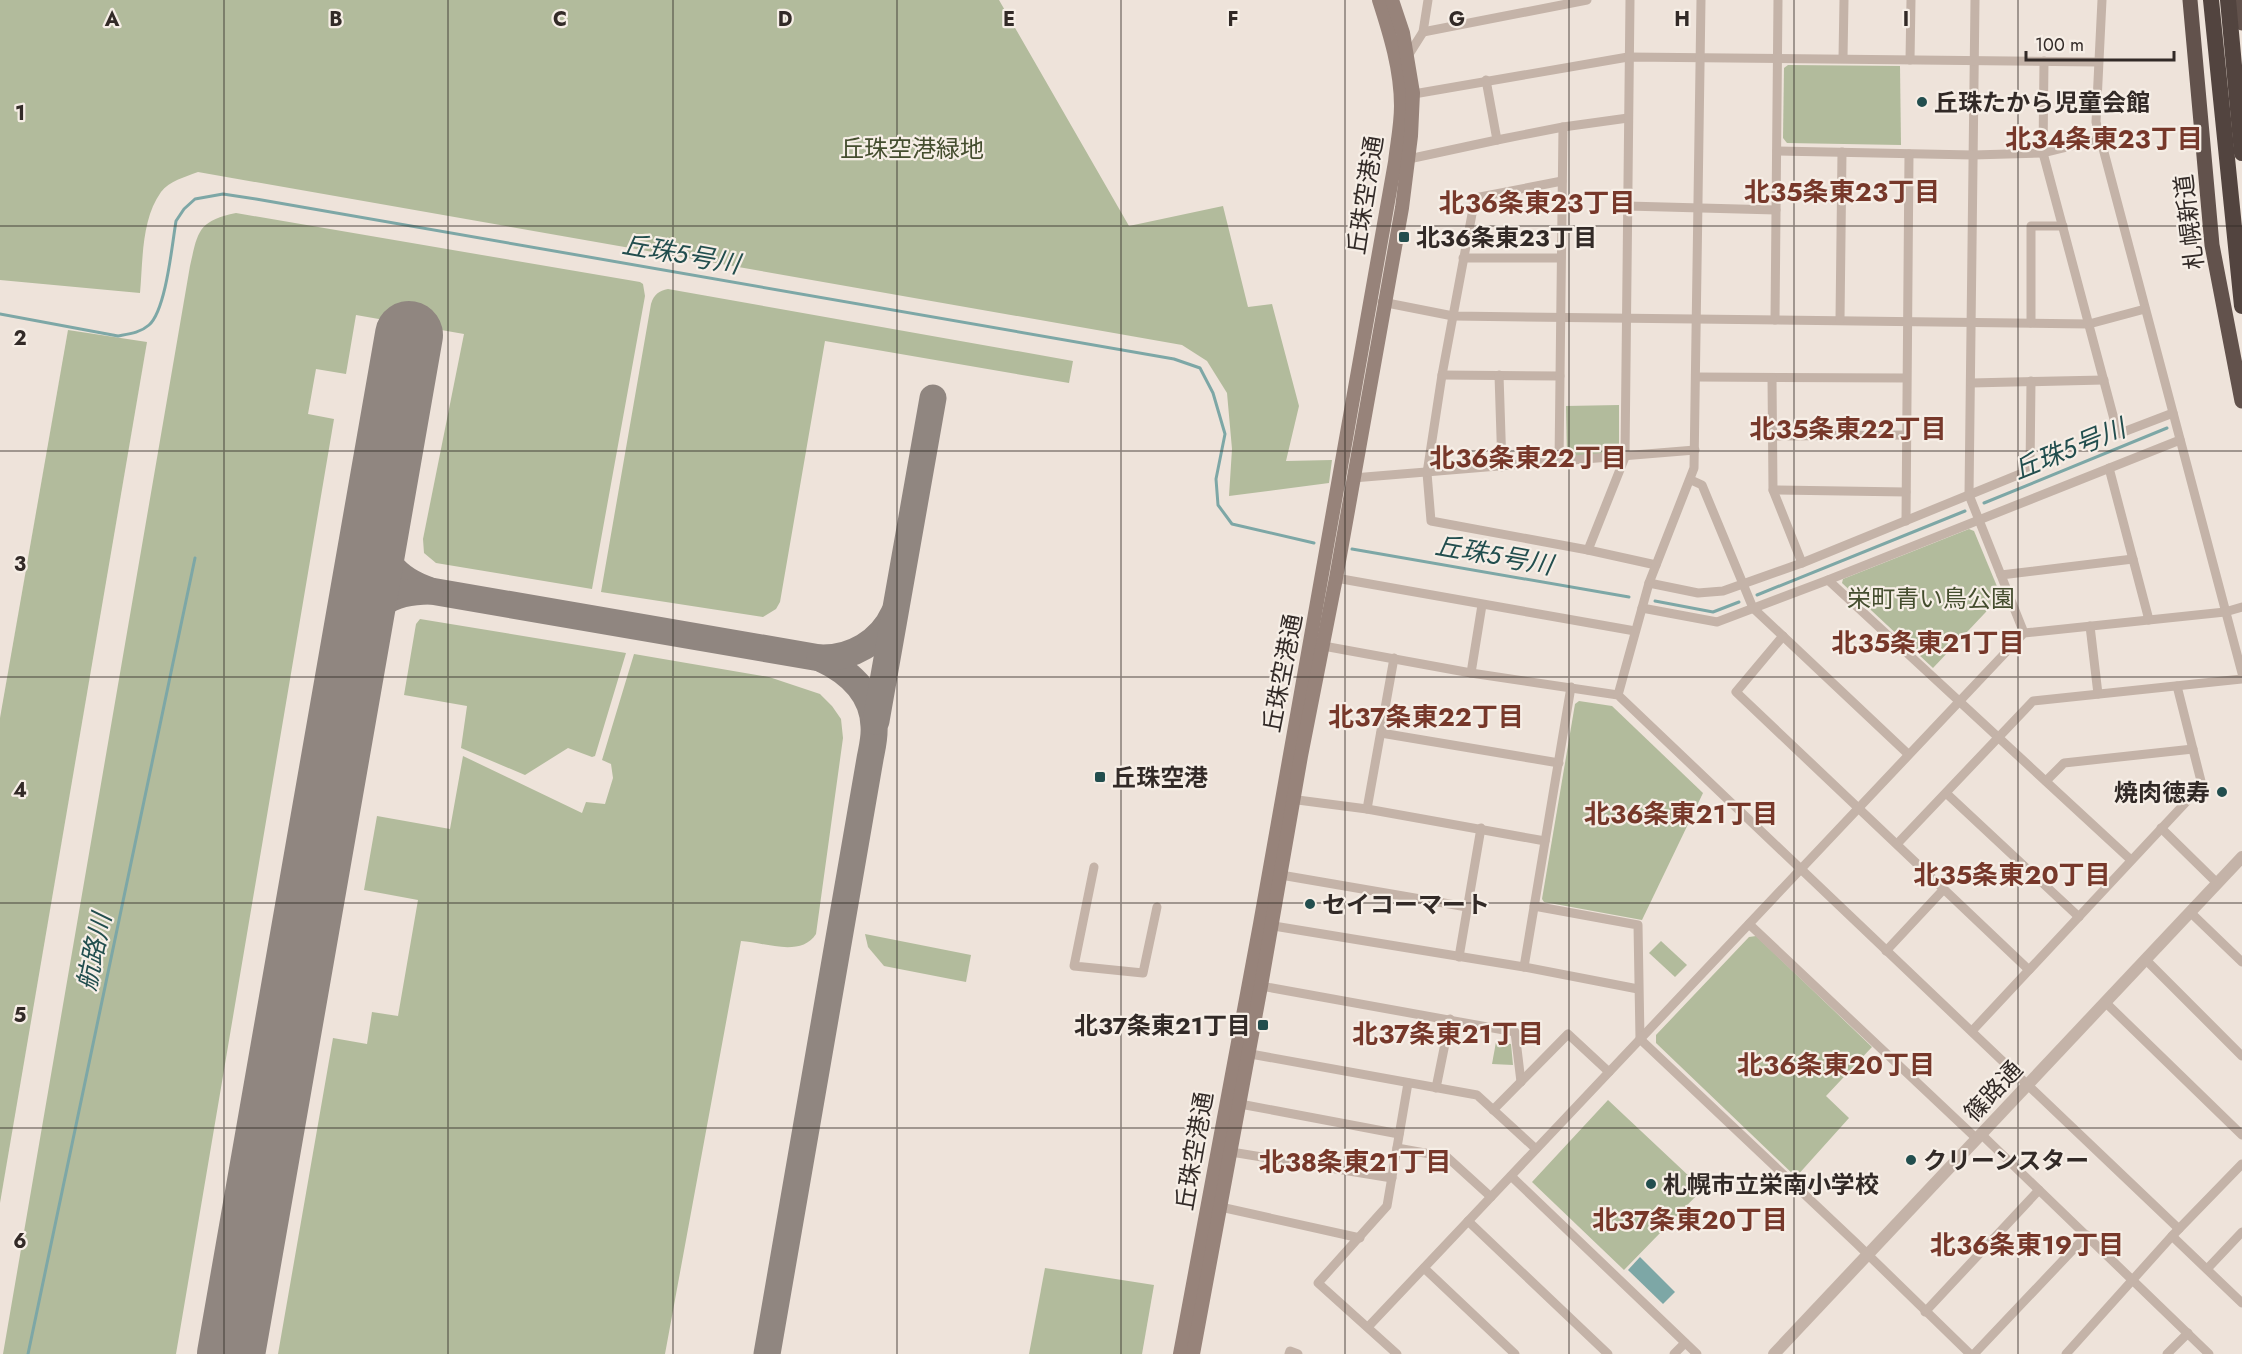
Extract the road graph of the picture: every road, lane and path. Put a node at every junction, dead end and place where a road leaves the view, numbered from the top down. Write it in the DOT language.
graph roads {
  1 [pos="1379,0"];
  2 [pos="1392,0"];
  3 [pos="1428,0"];
  4 [pos="1587,0"];
  5 [pos="1630,0"];
  6 [pos="1701,0"];
  7 [pos="1778,0"];
  8 [pos="1844,0"];
  9 [pos="1911,0"];
  10 [pos="1976,0"];
  11 [pos="2102,0"];
  12 [pos="2190,0"];
  13 [pos="2211,0"];
  14 [pos="2228,0"];
  15 [pos="2240,0"];
  16 [pos="2242,23"];
  17 [pos="1423,32"];
  18 [pos="1628,57"];
  19 [pos="1701,57"];
  20 [pos="1778,58"];
  21 [pos="1843,58"];
  22 [pos="1910,60"];
  23 [pos="1975,60"];
  24 [pos="1402,61"];
  25 [pos="2044,61"];
  26 [pos="2098,62"];
  27 [pos="1486,80"];
  28 [pos="1407,96"];
  29 [pos="1628,118"];
  30 [pos="1563,127"];
  31 [pos="2100,139"];
  32 [pos="1497,140"];
  33 [pos="1777,151"];
  34 [pos="1842,152"];
  35 [pos="2043,153"];
  36 [pos="2242,153"];
  37 [pos="1909,154"];
  38 [pos="1973,155"];
  39 [pos="1402,160"];
  40 [pos="1563,181"];
  41 [pos="1627,206"];
  42 [pos="1698,208"];
  43 [pos="1776,210"];
  44 [pos="2063,226"];
  45 [pos="1463,258"];
  46 [pos="1561,258"];
  47 [pos="1378,302"];
  48 [pos="2242,306"];
  49 [pos="2145,309"];
  50 [pos="1453,316"];
  51 [pos="1561,318"];
  52 [pos="1626,318"];
  53 [pos="1697,319"];
  54 [pos="1775,320"];
  55 [pos="1840,320"];
  56 [pos="1906,321"];
  57 [pos="1971,322"];
  58 [pos="2031,323"];
  59 [pos="2089,324"];
  60 [pos="1442,375"];
  61 [pos="1499,375"];
  62 [pos="1560,376"];
  63 [pos="1696,377"];
  64 [pos="1772,378"];
  65 [pos="1906,378"];
  66 [pos="2104,380"];
  67 [pos="2031,381"];
  68 [pos="1971,383"];
  69 [pos="2242,401"];
  70 [pos="2173,413"];
  71 [pos="1906,435"];
  72 [pos="1773,436"];
  73 [pos="2180,440"];
  74 [pos="1695,450"];
  75 [pos="1625,457"];
  76 [pos="1559,462"];
  77 [pos="1502,467"];
  78 [pos="2109,468"];
  79 [pos="1427,473"];
  80 [pos="1353,478"];
  81 [pos="1690,480"];
  82 [pos="1773,490"];
  83 [pos="1906,492"];
  84 [pos="1969,495"];
  85 [pos="1979,520"];
  86 [pos="1906,521"];
  87 [pos="1588,550"];
  88 [pos="2133,559"];
  89 [pos="1802,563"];
  90 [pos="1656,565"];
  91 [pos="2001,574"];
  92 [pos="1336,578"];
  93 [pos="1828,580"];
  94 [pos="1649,583"];
  95 [pos="1743,584"];
  96 [pos="1482,605"];
  97 [pos="2242,607"];
  98 [pos="1642,608"];
  99 [pos="1753,608"];
  100 [pos="2225,612"];
  101 [pos="2149,620"];
  102 [pos="2090,626"];
  103 [pos="1635,631"];
  104 [pos="2024,633"];
  105 [pos="1782,636"];
  106 [pos="1316,645"];
  107 [pos="1394,658"];
  108 [pos="1471,672"];
  109 [pos="2242,673"];
  110 [pos="2242,679"];
  111 [pos="2177,686"];
  112 [pos="1571,687"];
  113 [pos="2098,694"];
  114 [pos="1618,695"];
  115 [pos="1959,700"];
  116 [pos="1382,733"];
  117 [pos="1998,737"];
  118 [pos="2193,749"];
  119 [pos="1908,754"];
  120 [pos="1558,763"];
  121 [pos="2046,781"];
  122 [pos="1946,793"];
  123 [pos="1288,799"];
  124 [pos="1858,807"];
  125 [pos="1367,809"];
  126 [pos="1481,828"];
  127 [pos="2162,828"];
  128 [pos="1545,841"];
  129 [pos="1897,844"];
  130 [pos="2242,857"];
  131 [pos="2131,860"];
  132 [pos="1094,867"];
  133 [pos="1800,868"];
  134 [pos="1281,875"];
  135 [pos="2217,883"];
  136 [pos="1943,890"];
  137 [pos="1534,906"];
  138 [pos="1157,907"];
  139 [pos="1467,907"];
  140 [pos="2190,912"];
  141 [pos="2079,917"];
  142 [pos="1749,924"];
  143 [pos="1266,925"];
  144 [pos="1886,951"];
  145 [pos="1459,957"];
  146 [pos="2145,959"];
  147 [pos="2242,962"];
  148 [pos="1524,967"];
  149 [pos="2029,970"];
  150 [pos="1261,986"];
  151 [pos="1638,989"];
  152 [pos="2105,1002"];
  153 [pos="1450,1019"];
  154 [pos="1972,1032"];
  155 [pos="1640,1039"];
  156 [pos="1242,1053"];
  157 [pos="2242,1056"];
  158 [pos="1609,1072"];
  159 [pos="1521,1082"];
  160 [pos="1408,1083"];
  161 [pos="2028,1085"];
  162 [pos="1436,1088"];
  163 [pos="1240,1104"];
  164 [pos="1494,1110"];
  165 [pos="1399,1134"];
  166 [pos="2242,1135"];
  167 [pos="1979,1137"];
  168 [pos="1397,1148"];
  169 [pos="1536,1149"];
  170 [pos="1224,1150"];
  171 [pos="2242,1164"];
  172 [pos="1511,1176"];
  173 [pos="1392,1178"];
  174 [pos="2039,1190"];
  175 [pos="1491,1197"];
  176 [pos="1214,1206"];
  177 [pos="1468,1221"];
  178 [pos="2176,1232"];
  179 [pos="2242,1232"];
  180 [pos="2087,1235"];
  181 [pos="1360,1238"];
  182 [pos="1867,1254"];
  183 [pos="1424,1268"];
  184 [pos="2206,1269"];
  185 [pos="2133,1280"];
  186 [pos="2242,1303"];
  187 [pos="1925,1312"];
  188 [pos="1368,1327"];
  189 [pos="2188,1333"];
  190 [pos="1685,1342"];
  191 [pos="1180,1354"];
  192 [pos="1192,1354"];
  193 [pos="1289,1354"];
  194 [pos="1298,1354"];
  195 [pos="1397,1354"];
  196 [pos="1515,1354"];
  197 [pos="1608,1354"];
  198 [pos="1674,1354"];
  199 [pos="1697,1354"];
  200 [pos="1774,1354"];
  201 [pos="1972,1354"];
  202 [pos="2066,1354"];
  203 [pos="2167,1354"];
  204 [pos="2209,1354"];
  1 -- 24 [label="main road, 丘珠空港通"];
  2 -- 24 [label="main road, 丘珠空港通"];
  3 -- 17 [label="street"];
  4 -- 17 [label="street"];
  5 -- 18 [label="street"];
  6 -- 19 [label="street"];
  7 -- 20 [label="street"];
  8 -- 21 [label="street"];
  9 -- 22 [label="street"];
  10 -- 23 [label="street"];
  11 -- 26 [label="street"];
  12 -- 69 [label="highway, 札幌新道"];
  13 -- 48 [label="highway"];
  14 -- 36 [label="highway"];
  15 -- 16 [label="highway"];
  17 -- 24 [label="street"];
  18 -- 19 [label="street"];
  18 -- 27 [label="street"];
  18 -- 29 [label="street"];
  19 -- 20 [label="street"];
  19 -- 42 [label="street"];
  20 -- 21 [label="street"];
  20 -- 33 [label="street"];
  21 -- 22 [label="street"];
  22 -- 23 [label="street"];
  23 -- 25 [label="street"];
  23 -- 38 [label="street"];
  24 -- 28 [label="main road, 丘珠空港通"];
  25 -- 26 [label="street"];
  25 -- 35 [label="street"];
  26 -- 31 [label="street"];
  27 -- 28 [label="street"];
  27 -- 32 [label="street"];
  28 -- 39 [label="main road, 丘珠空港通"];
  29 -- 30 [label="street"];
  29 -- 41 [label="street"];
  30 -- 32 [label="street"];
  30 -- 40 [label="street"];
  31 -- 35 [label="street"];
  31 -- 49 [label="street"];
  32 -- 39 [label="street"];
  33 -- 34 [label="street"];
  33 -- 43 [label="street"];
  34 -- 37 [label="street"];
  34 -- 55 [label="street"];
  35 -- 38 [label="street"];
  35 -- 44 [label="street"];
  37 -- 38 [label="street"];
  37 -- 56 [label="street"];
  38 -- 57 [label="street"];
  39 -- 47 [label="main road, 丘珠空港通"];
  40 -- 45 [label="street"];
  40 -- 46 [label="street"];
  41 -- 42 [label="street"];
  41 -- 52 [label="street"];
  42 -- 43 [label="street"];
  42 -- 53 [label="street"];
  43 -- 54 [label="street"];
  44 -- 58 [label="street"];
  44 -- 59 [label="street"];
  45 -- 46 [label="street"];
  45 -- 50 [label="street"];
  46 -- 51 [label="street"];
  47 -- 50 [label="street"];
  47 -- 80 [label="main road, 丘珠空港通"];
  47 -- 106 [label="main road, 丘珠空港通"];
  49 -- 59 [label="street"];
  49 -- 70 [label="street"];
  50 -- 51 [label="street"];
  50 -- 60 [label="street"];
  51 -- 52 [label="street"];
  51 -- 62 [label="street"];
  52 -- 53 [label="street"];
  52 -- 75 [label="street"];
  53 -- 54 [label="street"];
  53 -- 63 [label="street"];
  54 -- 55 [label="street"];
  55 -- 56 [label="street"];
  56 -- 57 [label="street"];
  56 -- 65 [label="street"];
  57 -- 58 [label="street"];
  57 -- 68 [label="street"];
  58 -- 59 [label="street"];
  59 -- 66 [label="street"];
  60 -- 61 [label="street"];
  60 -- 79 [label="street"];
  61 -- 62 [label="street"];
  61 -- 77 [label="street"];
  62 -- 76 [label="street"];
  63 -- 64 [label="street"];
  63 -- 74 [label="street"];
  64 -- 65 [label="street"];
  64 -- 72 [label="street"];
  65 -- 71 [label="street"];
  66 -- 67 [label="street"];
  66 -- 70 [label="street"];
  67 -- 68 [label="street"];
  67 -- 84 [label="street"];
  68 -- 84 [label="street"];
  70 -- 73 [label="street"];
  71 -- 72 [label="street"];
  71 -- 83 [label="street"];
  72 -- 82 [label="street"];
  73 -- 78 [label="street"];
  73 -- 100 [label="street"];
  74 -- 75 [label="street"];
  74 -- 81 [label="street"];
  75 -- 76 [label="street"];
  75 -- 87 [label="street"];
  76 -- 77 [label="street"];
  77 -- 79 [label="street"];
  78 -- 85 [label="street"];
  78 -- 88 [label="street"];
  79 -- 80 [label="street"];
  79 -- 87 [label="street"];
  80 -- 92 [label="main road, 丘珠空港通"];
  81 -- 90 [label="street"];
  81 -- 95 [label="street"];
  82 -- 83 [label="street"];
  82 -- 89 [label="street"];
  83 -- 86 [label="street"];
  84 -- 85 [label="street"];
  84 -- 86 [label="street"];
  85 -- 91 [label="street"];
  85 -- 93 [label="street"];
  86 -- 89 [label="street"];
  87 -- 90 [label="street"];
  88 -- 91 [label="street"];
  88 -- 101 [label="street"];
  89 -- 95 [label="street"];
  90 -- 94 [label="street"];
  91 -- 104 [label="street"];
  92 -- 96 [label="street"];
  92 -- 106 [label="main road, 丘珠空港通"];
  93 -- 99 [label="street"];
  93 -- 115 [label="street"];
  94 -- 95 [label="street"];
  94 -- 98 [label="street"];
  95 -- 99 [label="street"];
  96 -- 103 [label="street"];
  96 -- 108 [label="street"];
  97 -- 100 [label="street"];
  98 -- 99 [label="street"];
  98 -- 103 [label="street"];
  99 -- 105 [label="street"];
  100 -- 101 [label="street"];
  100 -- 109 [label="street"];
  101 -- 102 [label="street"];
  102 -- 104 [label="street"];
  102 -- 113 [label="street"];
  103 -- 114 [label="street"];
  104 -- 115 [label="street"];
  105 -- 119 [label="street"];
  105 -- 124 [label="street"];
  106 -- 107 [label="street"];
  106 -- 123 [label="main road, 丘珠空港通"];
  107 -- 108 [label="street"];
  107 -- 116 [label="street"];
  108 -- 112 [label="street"];
  110 -- 111 [label="street"];
  111 -- 113 [label="street"];
  111 -- 118 [label="street"];
  112 -- 114 [label="street"];
  112 -- 120 [label="street"];
  113 -- 117 [label="street"];
  114 -- 133 [label="street"];
  115 -- 117 [label="street"];
  115 -- 119 [label="street"];
  116 -- 120 [label="street"];
  116 -- 125 [label="street"];
  117 -- 121 [label="street"];
  117 -- 122 [label="street"];
  118 -- 121 [label="street"];
  118 -- 127 [label="street"];
  119 -- 124 [label="street"];
  120 -- 128 [label="street"];
  121 -- 131 [label="street"];
  122 -- 129 [label="street"];
  122 -- 141 [label="street"];
  123 -- 125 [label="street"];
  123 -- 134 [label="main road, 丘珠空港通"];
  123 -- 143 [label="main road, 丘珠空港通"];
  124 -- 129 [label="street"];
  124 -- 133 [label="street"];
  125 -- 126 [label="street"];
  126 -- 128 [label="street"];
  126 -- 139 [label="street"];
  127 -- 131 [label="street"];
  127 -- 135 [label="street"];
  128 -- 137 [label="street"];
  129 -- 136 [label="street"];
  130 -- 135 [label="street, 篠路通"];
  131 -- 141 [label="street"];
  132 -- 138 [label="street"];
  133 -- 142 [label="street"];
  133 -- 144 [label="street"];
  134 -- 139 [label="street"];
  134 -- 143 [label="main road, 丘珠空港通"];
  135 -- 140 [label="street, 篠路通"];
  136 -- 144 [label="street"];
  136 -- 149 [label="street"];
  137 -- 148 [label="street"];
  137 -- 151 [label="street"];
  139 -- 145 [label="street"];
  140 -- 146 [label="street, 篠路通"];
  140 -- 147 [label="street"];
  141 -- 149 [label="street"];
  142 -- 155 [label="street"];
  142 -- 167 [label="street"];
  143 -- 145 [label="street"];
  143 -- 150 [label="main road, 丘珠空港通"];
  143 -- 156 [label="main road, 丘珠空港通"];
  144 -- 154 [label="street"];
  145 -- 148 [label="street"];
  146 -- 152 [label="street, 篠路通"];
  146 -- 157 [label="street"];
  148 -- 151 [label="street"];
  149 -- 154 [label="street"];
  150 -- 153 [label="street"];
  150 -- 156 [label="main road, 丘珠空港通"];
  151 -- 155 [label="street"];
  152 -- 161 [label="street, 篠路通"];
  152 -- 166 [label="street"];
  153 -- 159 [label="street"];
  153 -- 162 [label="street"];
  154 -- 161 [label="street"];
  155 -- 158 [label="street"];
  155 -- 182 [label="street"];
  156 -- 160 [label="street"];
  156 -- 163 [label="main road, 丘珠空港通"];
  156 -- 170 [label="main road, 丘珠空港通"];
  158 -- 159 [label="street"];
  158 -- 169 [label="street"];
  159 -- 164 [label="street"];
  160 -- 162 [label="street"];
  160 -- 165 [label="street"];
  161 -- 167 [label="street, 篠路通"];
  161 -- 178 [label="street"];
  162 -- 164 [label="street"];
  163 -- 165 [label="street"];
  163 -- 170 [label="main road, 丘珠空港通"];
  164 -- 169 [label="street"];
  165 -- 168 [label="street"];
  167 -- 174 [label="street"];
  167 -- 182 [label="street, 篠路通"];
  168 -- 173 [label="street"];
  168 -- 175 [label="street"];
  169 -- 172 [label="street"];
  170 -- 173 [label="street"];
  170 -- 176 [label="main road, 丘珠空港通"];
  171 -- 178 [label="street"];
  172 -- 175 [label="street"];
  172 -- 190 [label="street"];
  173 -- 181 [label="street"];
  174 -- 180 [label="street"];
  174 -- 187 [label="street"];
  175 -- 177 [label="street"];
  176 -- 181 [label="street"];
  176 -- 191 [label="main road, 丘珠空港通"];
  176 -- 192 [label="main road, 丘珠空港通"];
  177 -- 183 [label="street"];
  177 -- 197 [label="street"];
  178 -- 184 [label="street"];
  178 -- 185 [label="street"];
  179 -- 184 [label="street"];
  180 -- 185 [label="street"];
  180 -- 201 [label="street"];
  181 -- 188 [label="street"];
  182 -- 187 [label="street"];
  182 -- 200 [label="street, 篠路通"];
  183 -- 188 [label="street"];
  183 -- 196 [label="street"];
  184 -- 186 [label="street"];
  185 -- 189 [label="street"];
  185 -- 202 [label="street"];
  187 -- 201 [label="street"];
  188 -- 195 [label="street"];
  189 -- 203 [label="street"];
  189 -- 204 [label="street"];
  190 -- 198 [label="street"];
  190 -- 199 [label="street"];
  193 -- 194 [label="street"];
}
